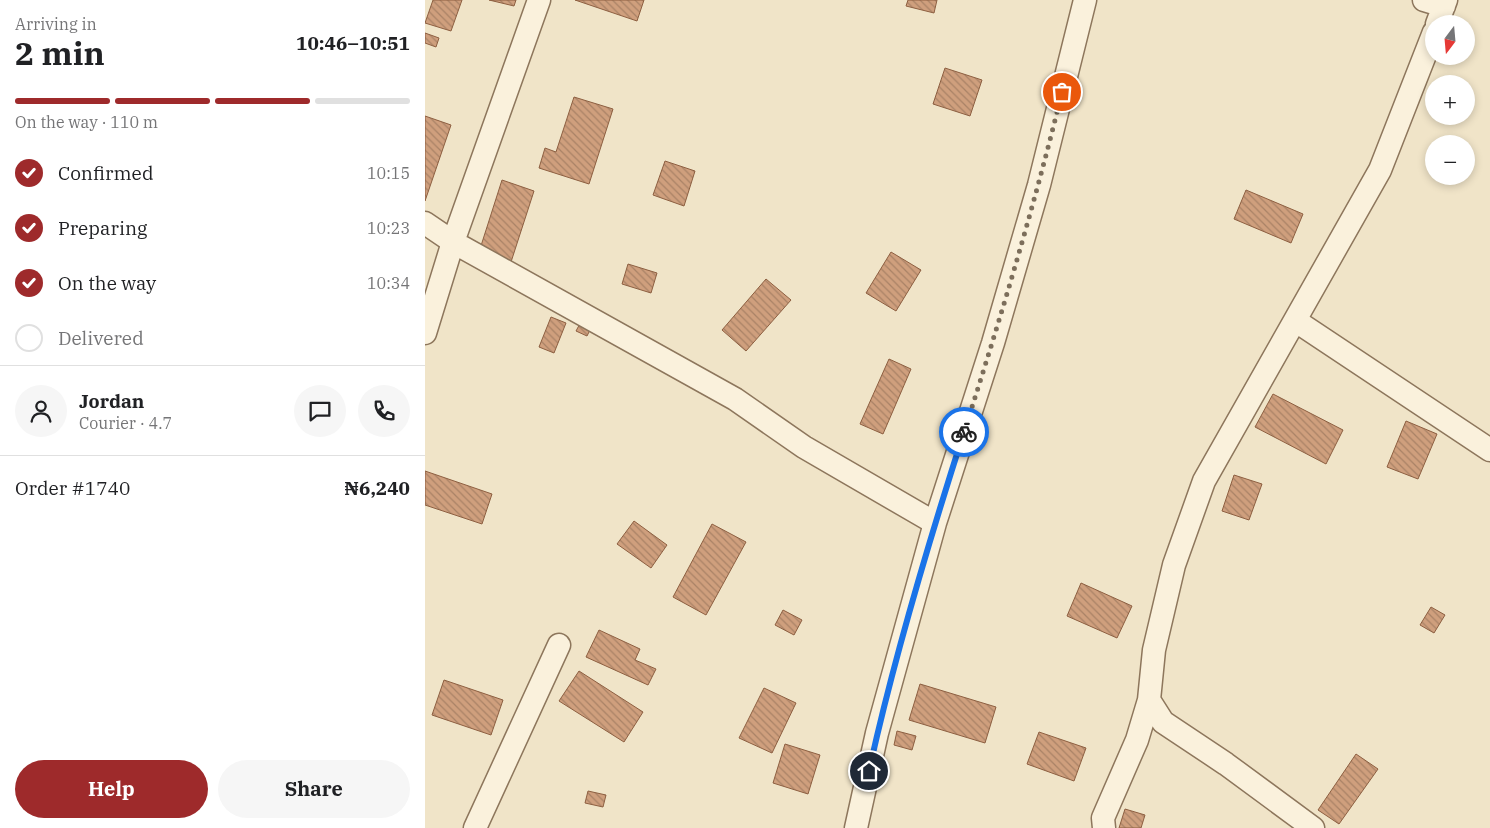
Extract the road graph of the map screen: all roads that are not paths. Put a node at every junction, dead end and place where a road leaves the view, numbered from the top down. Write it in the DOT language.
graph roads {
  1 [pos="539,0"];
  2 [pos="1085,0"];
  3 [pos="1425,55"];
  4 [pos="425,223"];
  5 [pos="453,242"];
  6 [pos="1296,322"];
  7 [pos="425,334"];
  8 [pos="1490,450"];
  9 [pos="935,523"];
  10 [pos="559,645"];
  11 [pos="1149,700"];
  12 [pos="475,828"];
  13 [pos="856,828"];
  14 [pos="1104,828"];
  15 [pos="1313,828"];
  1 -- 5 [label="street"];
  2 -- 9 [label="street"];
  3 -- 6 [label="street"];
  4 -- 5 [label="street"];
  5 -- 7 [label="street"];
  5 -- 9 [label="street"];
  6 -- 8 [label="street"];
  6 -- 11 [label="street"];
  9 -- 13 [label="street"];
  10 -- 12 [label="street"];
  11 -- 14 [label="street"];
  11 -- 15 [label="street"];
}
